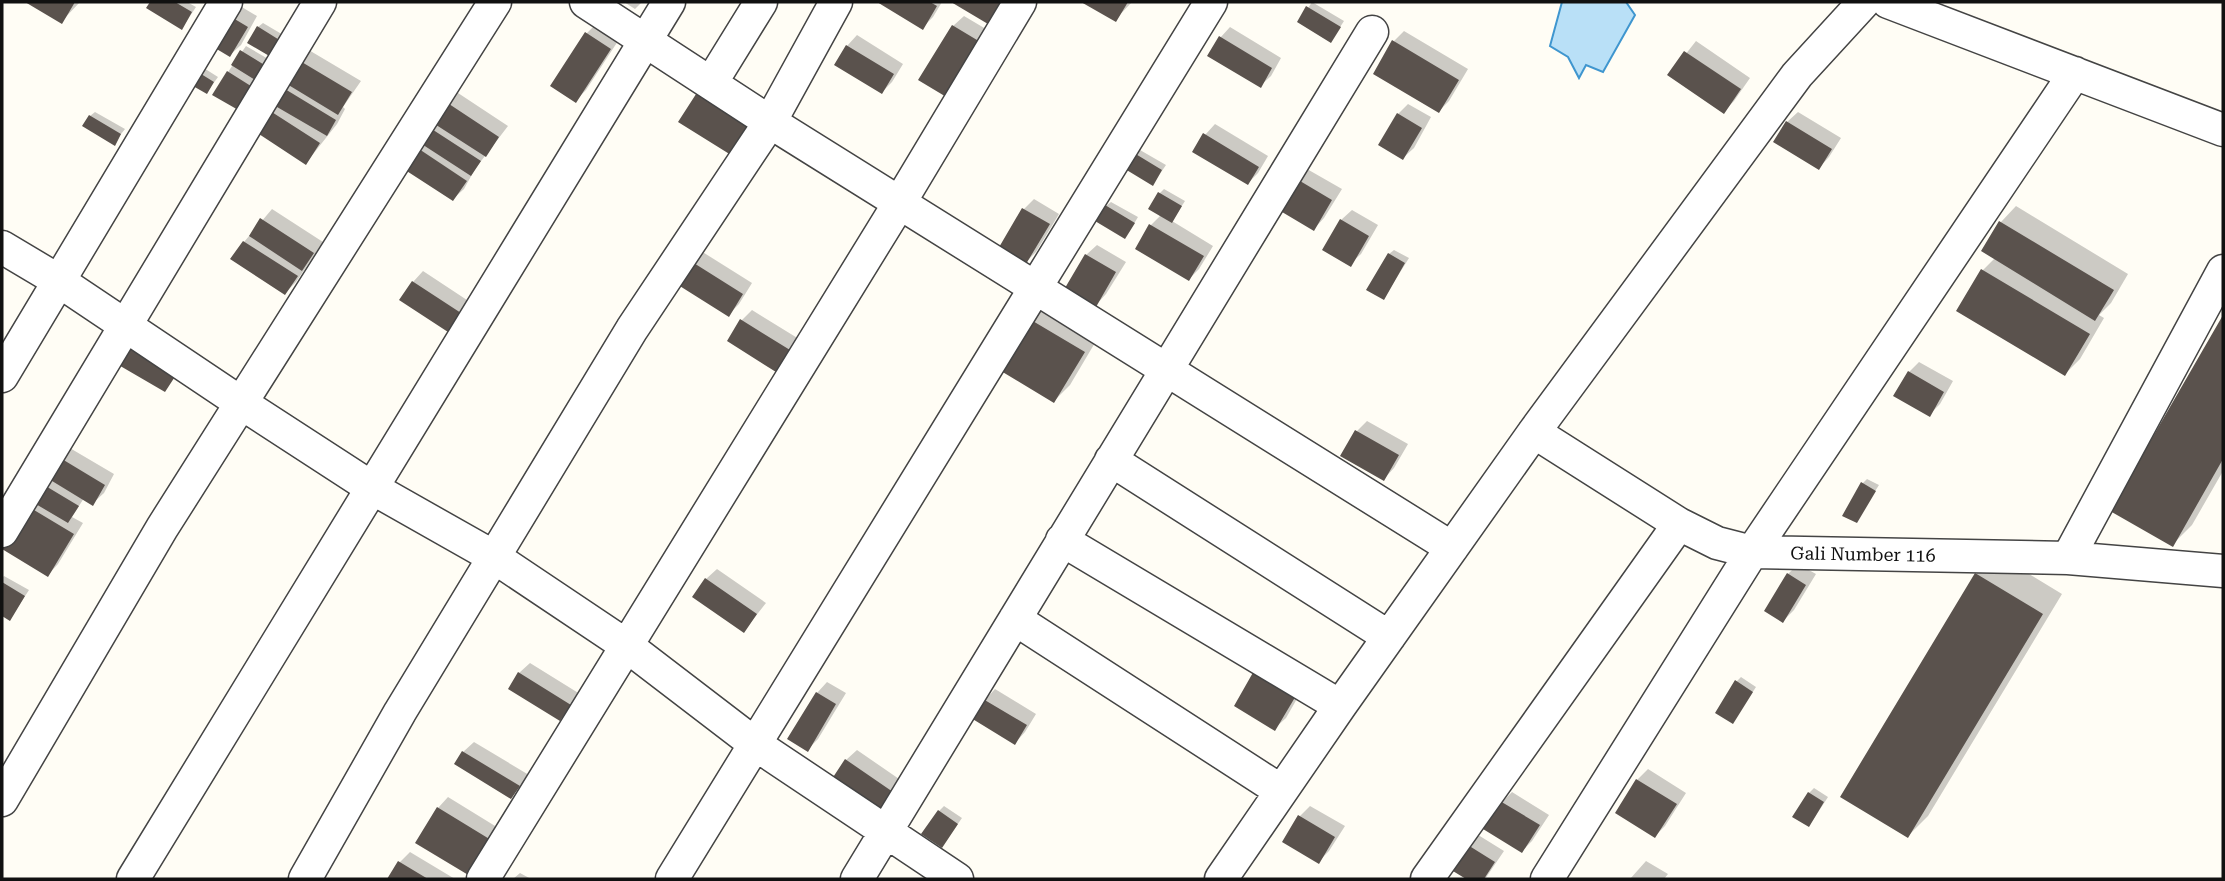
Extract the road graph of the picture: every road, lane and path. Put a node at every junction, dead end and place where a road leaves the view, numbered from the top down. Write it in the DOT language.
graph roads {
  1 [pos="226,2"];
  2 [pos="320,2"];
  3 [pos="495,2"];
  4 [pos="586,2"];
  5 [pos="669,2"];
  6 [pos="761,2"];
  7 [pos="836,2"];
  8 [pos="1020,2"];
  9 [pos="1210,2"];
  10 [pos="1864,2"];
  11 [pos="1888,2"];
  12 [pos="1373,32"];
  13 [pos="645,40"];
  14 [pos="2075,73"];
  15 [pos="711,83"];
  16 [pos="770,122"];
  17 [pos="2223,130"];
  18 [pos="900,202"];
  19 [pos="2,247"];
  20 [pos="2223,271"];
  21 [pos="59,281"];
  22 [pos="1035,287"];
  23 [pos="126,325"];
  24 [pos="1166,369"];
  25 [pos="2,376"];
  26 [pos="241,403"];
  27 [pos="1534,432"];
  28 [pos="1111,460"];
  29 [pos="372,488"];
  30 [pos="1679,524"];
  31 [pos="2,531"];
  32 [pos="1062,540"];
  33 [pos="1452,548"];
  34 [pos="1752,552"];
  35 [pos="494,557"];
  36 [pos="2068,558"];
  37 [pos="2223,571"];
  38 [pos="1015,618"];
  39 [pos="1389,637"];
  40 [pos="627,646"];
  41 [pos="1340,706"];
  42 [pos="755,744"];
  43 [pos="1281,791"];
  44 [pos="2,800"];
  45 [pos="886,833"];
  46 [pos="133,879"];
  47 [pos="304,879"];
  48 [pos="483,879"];
  49 [pos="672,879"];
  50 [pos="857,879"];
  51 [pos="957,879"];
  52 [pos="1220,879"];
  53 [pos="1427,879"];
  54 [pos="1547,879"];
  1 -- 21 [label="street"];
  2 -- 23 [label="street"];
  3 -- 26 [label="street"];
  4 -- 13 [label="street"];
  5 -- 13 [label="street"];
  6 -- 15 [label="street"];
  7 -- 16 [label="street"];
  8 -- 18 [label="street"];
  9 -- 22 [label="street"];
  10 -- 27 [label="street"];
  11 -- 14 [label="street"];
  12 -- 24 [label="street"];
  13 -- 15 [label="street"];
  13 -- 29 [label="street"];
  14 -- 17 [label="street"];
  14 -- 34 [label="street"];
  15 -- 16 [label="street"];
  16 -- 18 [label="street"];
  16 -- 35 [label="street"];
  18 -- 22 [label="street"];
  18 -- 40 [label="street"];
  19 -- 21 [label="street"];
  20 -- 36 [label="street"];
  21 -- 23 [label="street"];
  21 -- 25 [label="street"];
  22 -- 24 [label="street"];
  22 -- 42 [label="street"];
  23 -- 26 [label="street"];
  23 -- 31 [label="street"];
  24 -- 28 [label="street"];
  24 -- 33 [label="street"];
  26 -- 29 [label="street"];
  26 -- 44 [label="street"];
  27 -- 30 [label="street, Gali Number 116"];
  27 -- 33 [label="street"];
  28 -- 32 [label="street"];
  28 -- 39 [label="street"];
  29 -- 35 [label="street"];
  29 -- 46 [label="street"];
  30 -- 34 [label="street, Gali Number 116"];
  30 -- 53 [label="street"];
  32 -- 38 [label="street"];
  32 -- 41 [label="street"];
  33 -- 39 [label="street"];
  34 -- 36 [label="street, Gali Number 116"];
  34 -- 54 [label="street"];
  35 -- 40 [label="street"];
  35 -- 47 [label="street"];
  36 -- 37 [label="street, Gali Number 116"];
  38 -- 43 [label="street"];
  38 -- 45 [label="street"];
  39 -- 41 [label="street"];
  40 -- 42 [label="street"];
  40 -- 48 [label="street"];
  41 -- 43 [label="street"];
  42 -- 45 [label="street"];
  42 -- 49 [label="street"];
  43 -- 52 [label="street"];
  45 -- 50 [label="street"];
  45 -- 51 [label="street"];
}
